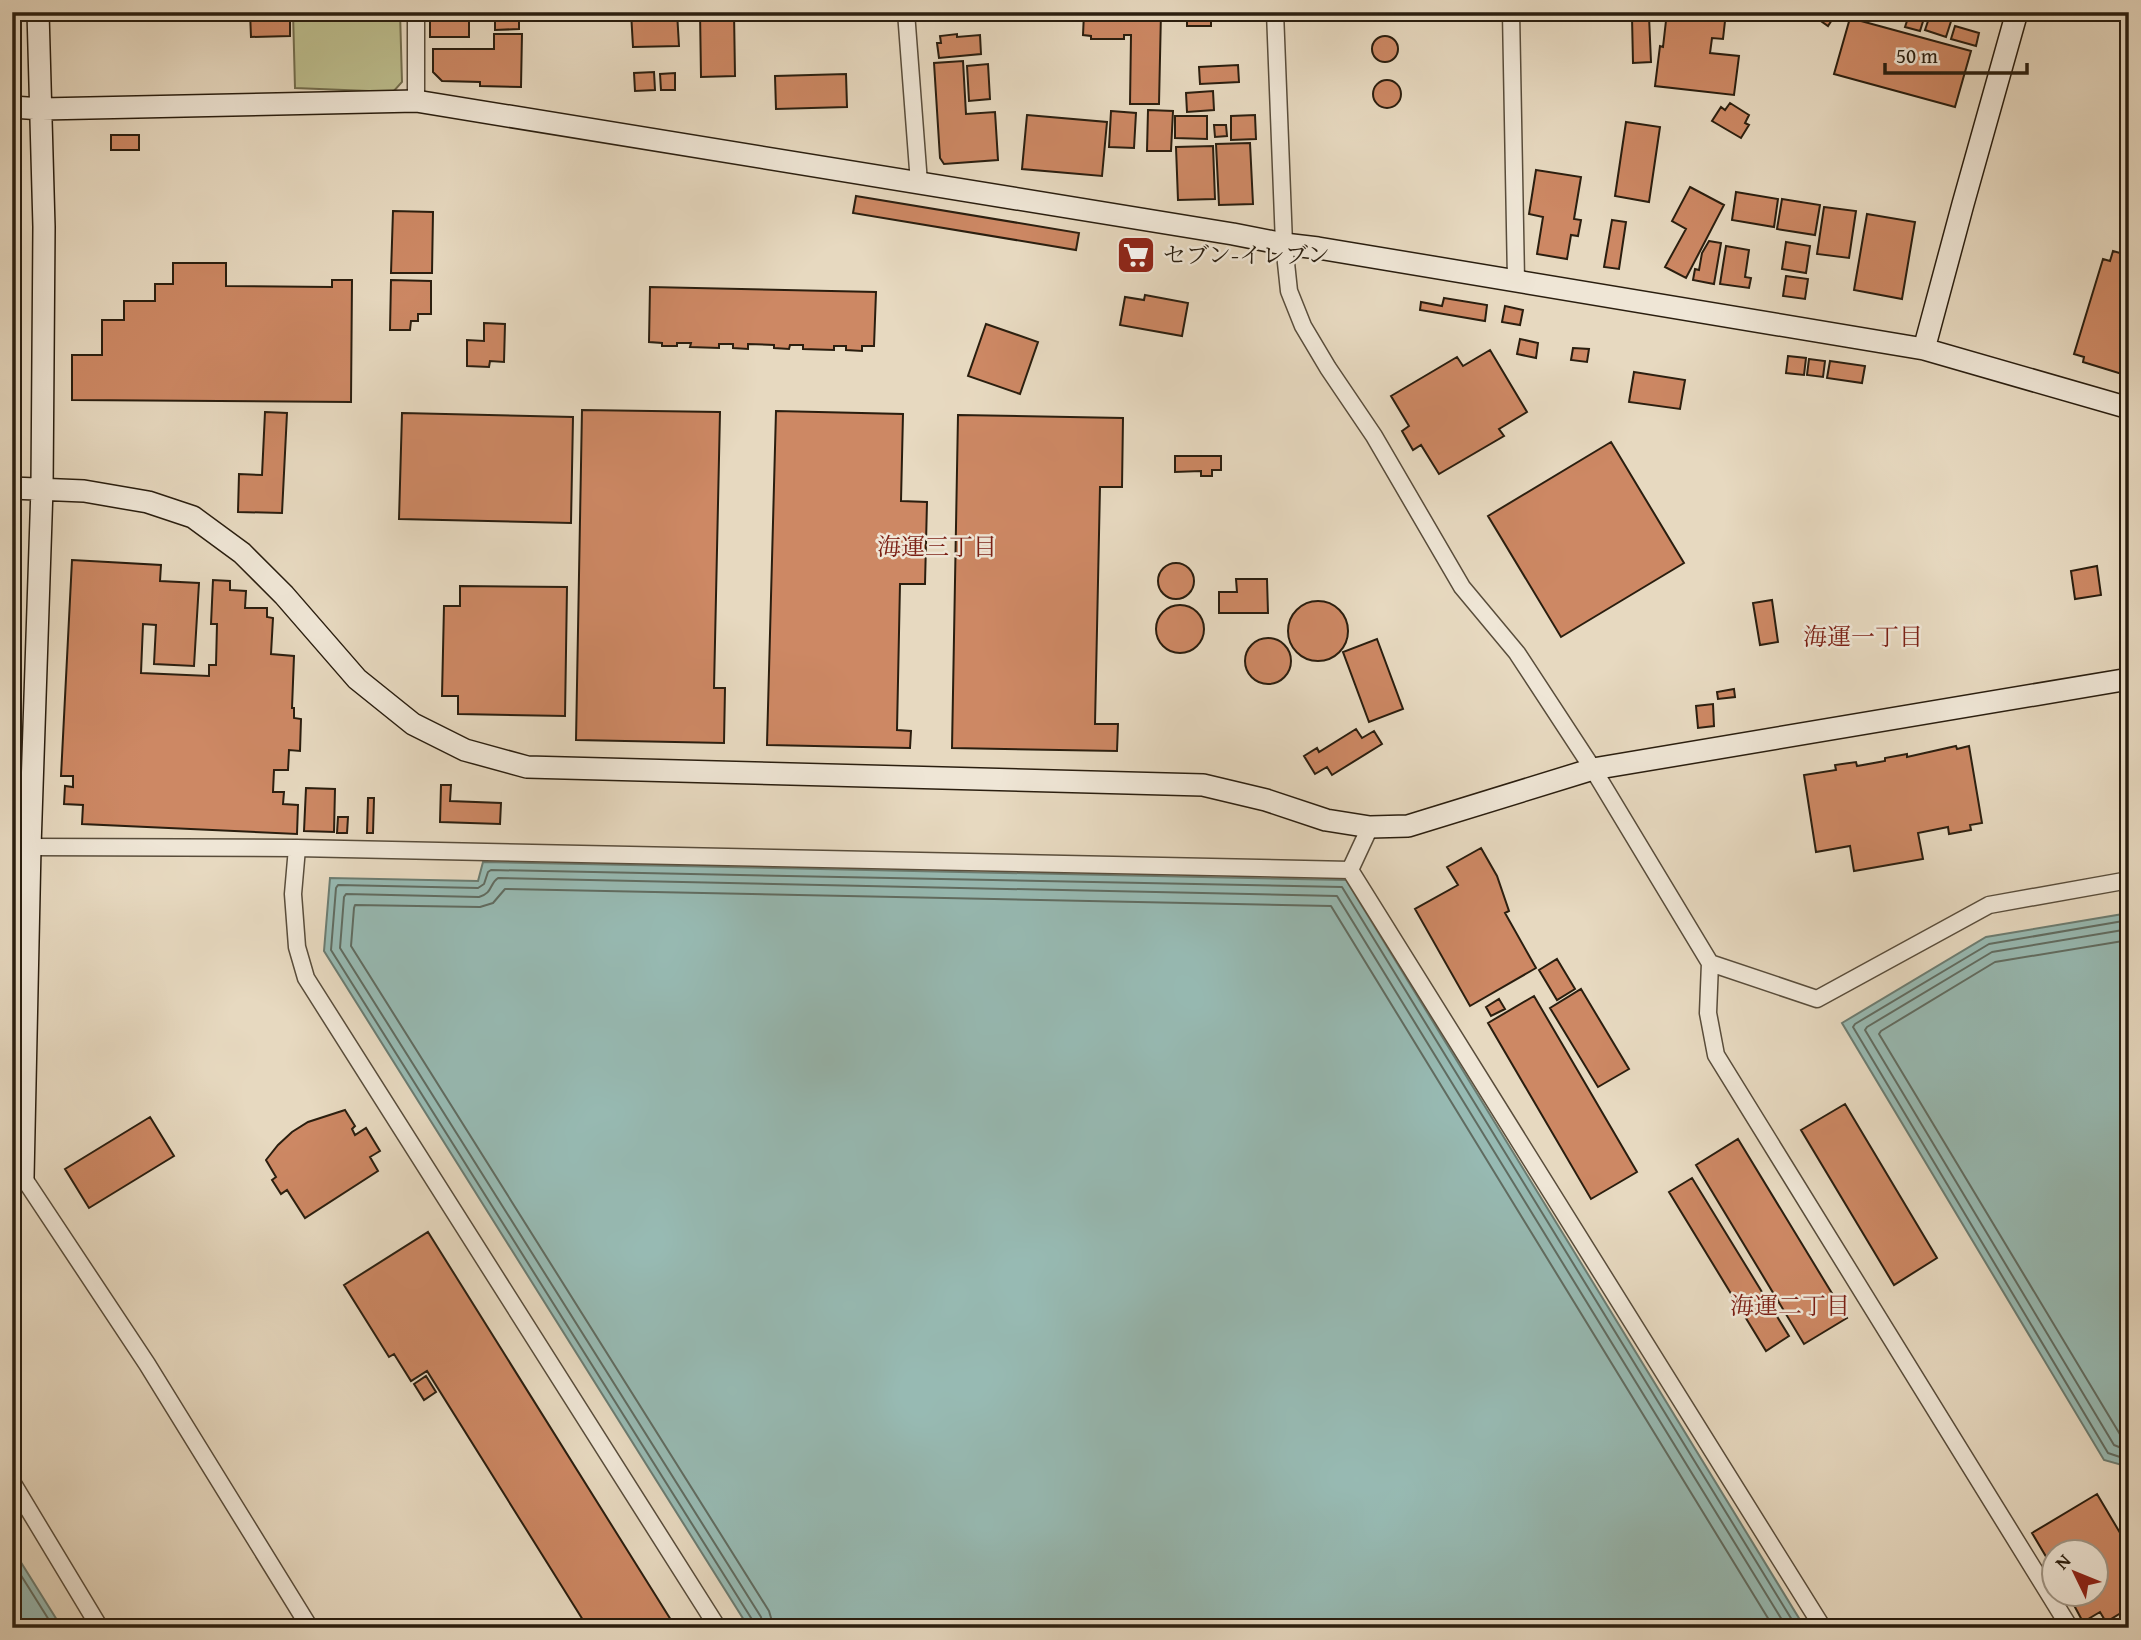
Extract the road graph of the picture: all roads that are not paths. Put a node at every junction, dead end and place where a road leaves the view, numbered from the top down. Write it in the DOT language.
graph roads {
  1 [pos="38,12"];
  2 [pos="416,12"];
  3 [pos="906,12"];
  4 [pos="1275,12"];
  5 [pos="1511,12"];
  6 [pos="2018,12"];
  7 [pos="416,101"];
  8 [pos="12,107"];
  9 [pos="42,109"];
  10 [pos="919,183"];
  11 [pos="1284,244"];
  12 [pos="1516,280"];
  13 [pos="1924,349"];
  14 [pos="2129,408"];
  15 [pos="12,488"];
  16 [pos="42,488"];
  17 [pos="2129,678"];
  18 [pos="1593,769"];
  19 [pos="1370,827"];
  20 [pos="21,847"];
  21 [pos="297,848"];
  22 [pos="1350,870"];
  23 [pos="2129,880"];
  24 [pos="1710,962"];
  25 [pos="23,1177"];
  26 [pos="12,1482"];
  27 [pos="100,1628"];
  28 [pos="310,1628"];
  29 [pos="718,1628"];
  30 [pos="1823,1628"];
  31 [pos="2070,1628"];
  1 -- 9 [label="street"];
  2 -- 7 [label="street"];
  3 -- 10 [label="street"];
  4 -- 11 [label="street"];
  5 -- 12 [label="street"];
  6 -- 13 [label="street"];
  7 -- 9 [label="street"];
  7 -- 10 [label="street"];
  8 -- 9 [label="street"];
  9 -- 16 [label="street"];
  10 -- 11 [label="street"];
  11 -- 12 [label="street"];
  11 -- 18 [label="street"];
  12 -- 13 [label="street"];
  13 -- 14 [label="street"];
  15 -- 16 [label="street"];
  16 -- 19 [label="street"];
  16 -- 20 [label="street"];
  17 -- 18 [label="street"];
  18 -- 19 [label="street"];
  18 -- 24 [label="street"];
  19 -- 22 [label="street"];
  20 -- 21 [label="street"];
  20 -- 25 [label="street"];
  21 -- 22 [label="street"];
  21 -- 29 [label="street"];
  22 -- 30 [label="street"];
  23 -- 24 [label="street"];
  24 -- 31 [label="street"];
  25 -- 28 [label="street"];
  26 -- 27 [label="street"];
}
